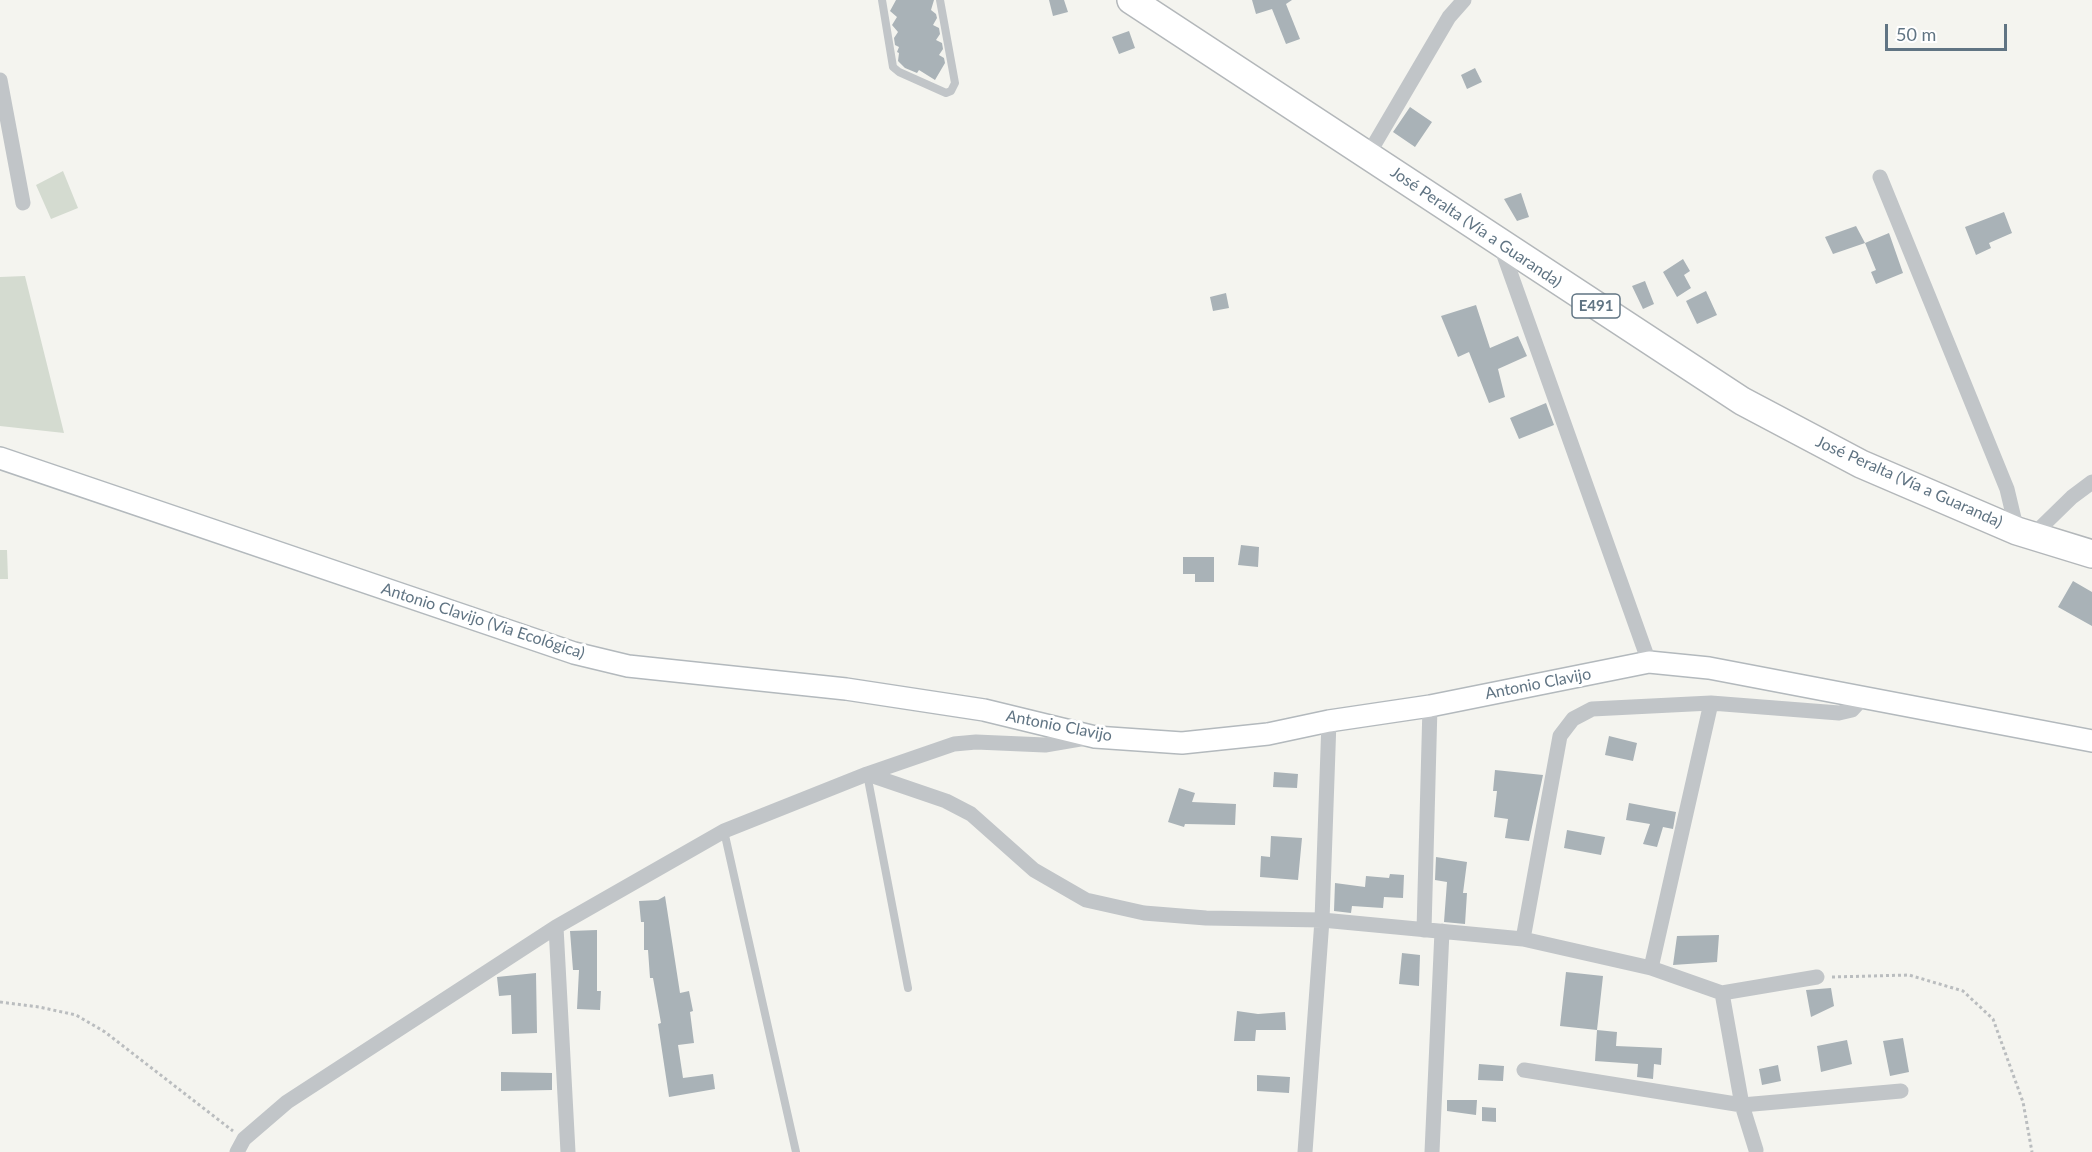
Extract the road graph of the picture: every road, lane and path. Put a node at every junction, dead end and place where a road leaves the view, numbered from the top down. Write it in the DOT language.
graph roads {
  1 [pos="882,0"];
  2 [pos="940,0"];
  3 [pos="1131,0"];
  4 [pos="1464,0"];
  5 [pos="0,80"];
  6 [pos="1368,155"];
  7 [pos="1880,177"];
  8 [pos="23,203"];
  9 [pos="1499,241"];
  10 [pos="0,458"];
  11 [pos="2092,482"];
  12 [pos="2024,533"];
  13 [pos="2092,554"];
  14 [pos="1649,662"];
  15 [pos="1862,699"];
  16 [pos="1711,703"];
  17 [pos="1430,706"];
  18 [pos="984,710"];
  19 [pos="1329,721"];
  20 [pos="1095,737"];
  21 [pos="2092,741"];
  22 [pos="867,774"];
  23 [pos="724,831"];
  24 [pos="1322,920"];
  25 [pos="556,927"];
  26 [pos="1424,930"];
  27 [pos="1442,932"];
  28 [pos="1523,939"];
  29 [pos="1651,968"];
  30 [pos="1817,977"];
  31 [pos="908,988"];
  32 [pos="1722,993"];
  33 [pos="0,1002"];
  34 [pos="1524,1070"];
  35 [pos="1901,1090"];
  36 [pos="1742,1105"];
  37 [pos="240,1146"];
  38 [pos="1756,1150"];
  39 [pos="568,1152"];
  40 [pos="796,1152"];
  41 [pos="1305,1152"];
  42 [pos="1432,1152"];
  43 [pos="2032,1152"];
  1 -- 2 [label="lane"];
  3 -- 6 [label="highway, José Peralta (Vía a Guaranda) / E491"];
  4 -- 6 [label="street"];
  5 -- 8 [label="street"];
  6 -- 9 [label="highway, José Peralta (Vía a Guaranda) / E491"];
  7 -- 12 [label="street"];
  9 -- 12 [label="highway, José Peralta (Vía a Guaranda) / E491"];
  9 -- 14 [label="street"];
  10 -- 18 [label="main road, Antonio Clavijo (Via Ecológica)"];
  11 -- 12 [label="street"];
  12 -- 13 [label="highway, José Peralta (Vía a Guaranda) / E491"];
  14 -- 15 [label="main road, Antonio Clavijo"];
  14 -- 17 [label="main road, Antonio Clavijo"];
  15 -- 16 [label="street"];
  15 -- 21 [label="main road, Antonio Clavijo"];
  16 -- 28 [label="street"];
  16 -- 29 [label="street"];
  17 -- 19 [label="main road, Antonio Clavijo"];
  17 -- 26 [label="street"];
  18 -- 20 [label="main road, Antonio Clavijo"];
  19 -- 20 [label="main road, Antonio Clavijo"];
  19 -- 24 [label="street"];
  20 -- 22 [label="street"];
  22 -- 23 [label="street"];
  22 -- 24 [label="street"];
  22 -- 31 [label="lane"];
  23 -- 25 [label="street"];
  23 -- 40 [label="lane"];
  24 -- 26 [label="street"];
  24 -- 41 [label="street"];
  25 -- 37 [label="street"];
  25 -- 39 [label="street"];
  26 -- 27 [label="street"];
  27 -- 28 [label="street"];
  27 -- 42 [label="street"];
  28 -- 29 [label="street"];
  29 -- 32 [label="street"];
  30 -- 32 [label="street"];
  30 -- 43 [label="path"];
  32 -- 36 [label="street"];
  33 -- 37 [label="path"];
  34 -- 36 [label="street"];
  35 -- 36 [label="street"];
  36 -- 38 [label="street"];
}
